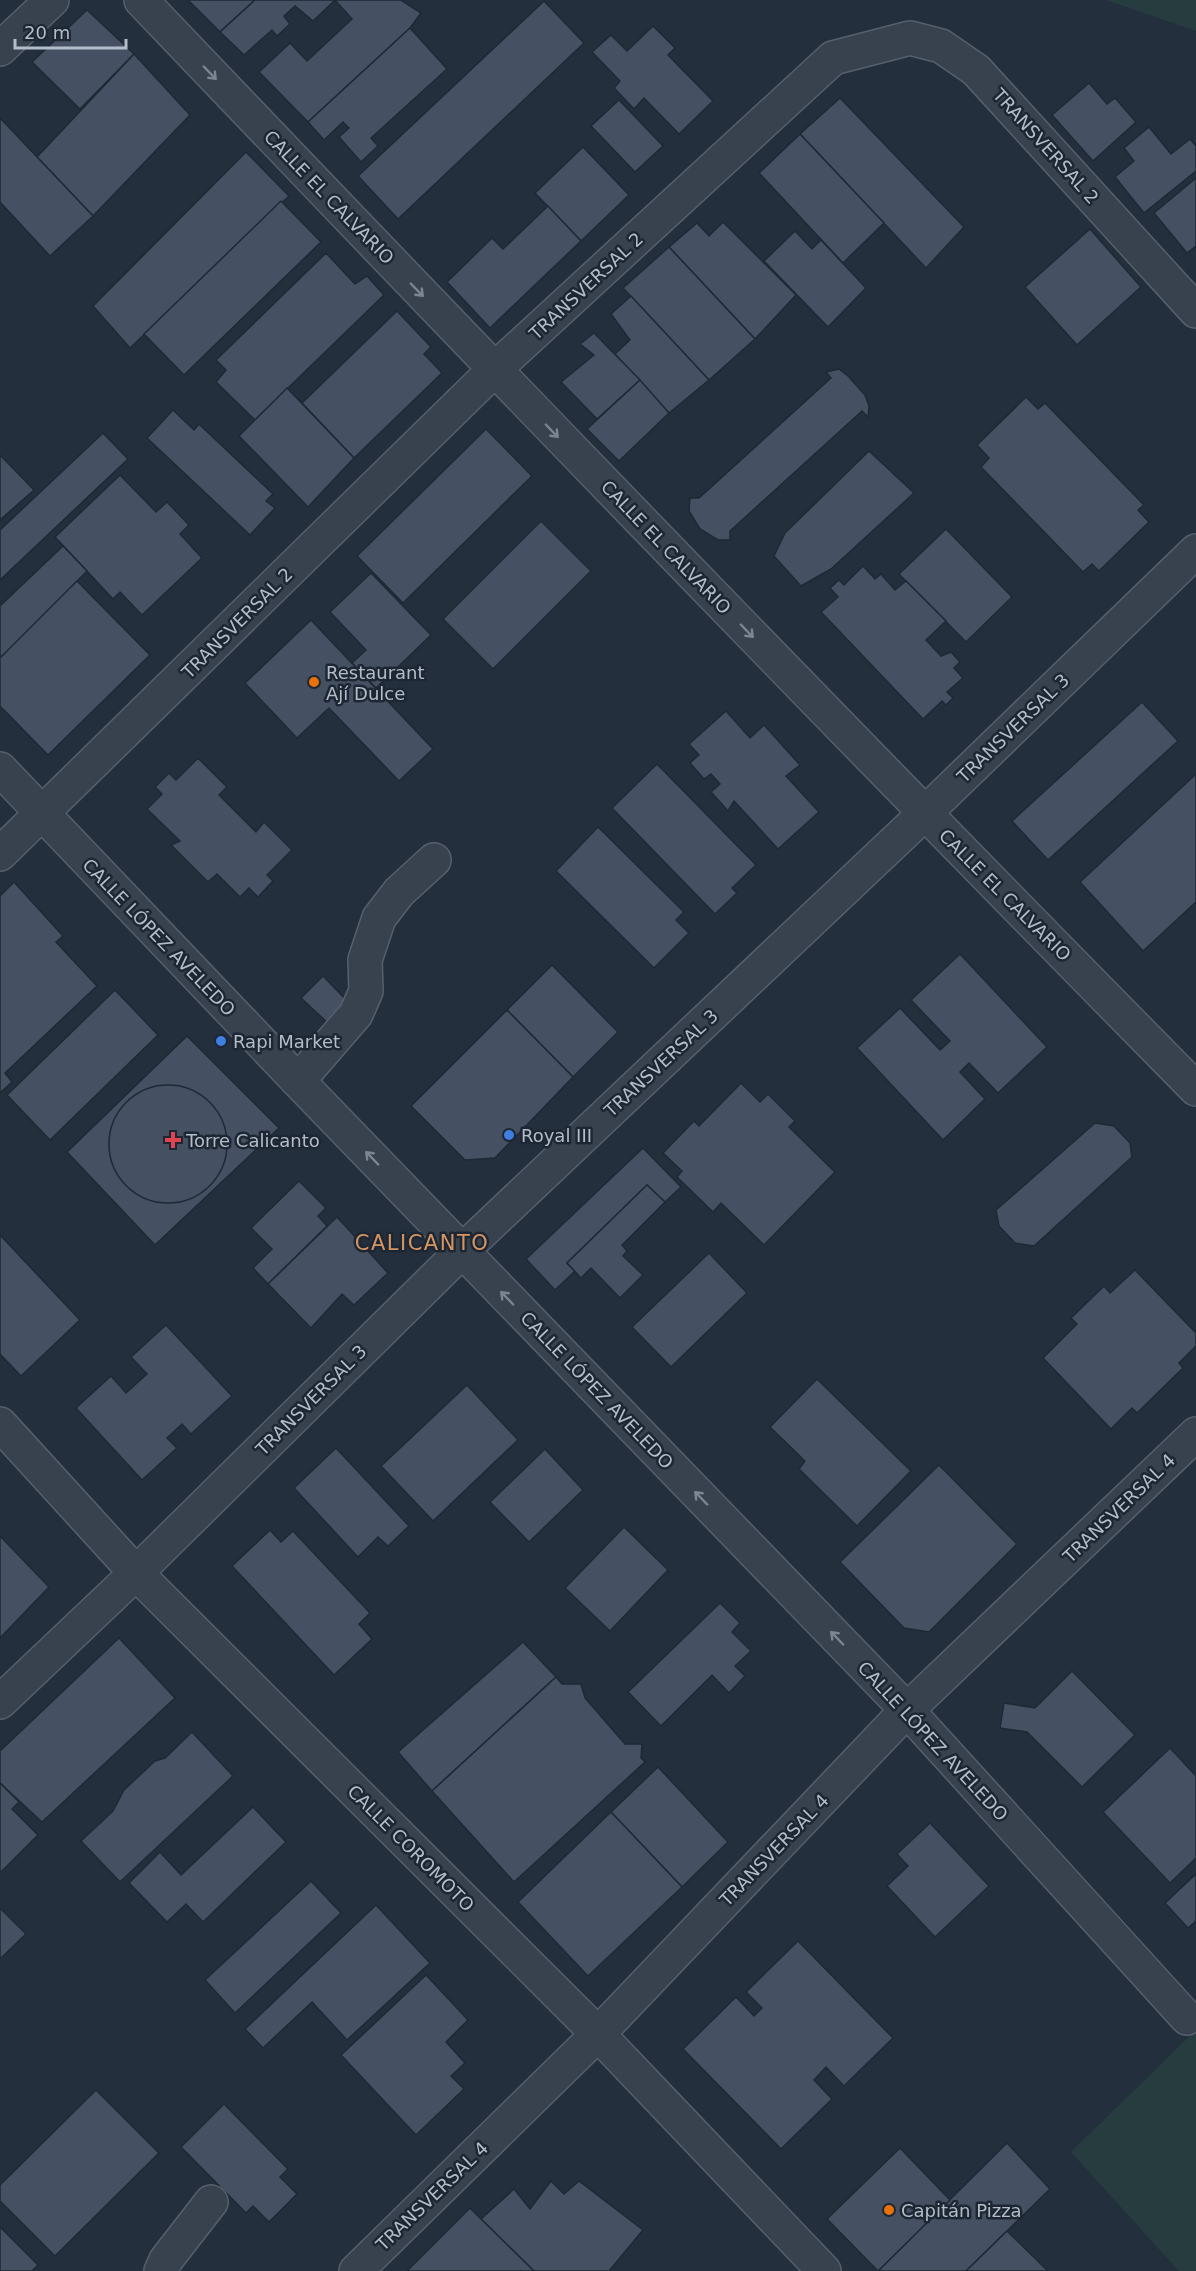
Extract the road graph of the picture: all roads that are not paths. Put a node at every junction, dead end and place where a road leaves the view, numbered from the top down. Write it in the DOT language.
graph roads {
  1 [pos="52,0"];
  2 [pos="141,0"];
  3 [pos="0,49"];
  4 [pos="1196,311"];
  5 [pos="494,370"];
  6 [pos="1196,551"];
  7 [pos="0,769"];
  8 [pos="924,814"];
  9 [pos="42,815"];
  10 [pos="0,854"];
  11 [pos="434,860"];
  12 [pos="297,1081"];
  13 [pos="1196,1089"];
  14 [pos="462,1251"];
  15 [pos="0,1424"];
  16 [pos="1196,1434"];
  17 [pos="136,1573"];
  18 [pos="0,1702"];
  19 [pos="907,1710"];
  20 [pos="1187,2018"];
  21 [pos="598,2034"];
  22 [pos="211,2202"];
  23 [pos="161,2271"];
  24 [pos="356,2271"];
  25 [pos="824,2271"];
  1 -- 3 [label="street"];
  2 -- 5 [label="street, CALLE EL CALVARIO, one-way"];
  4 -- 5 [label="street, TRANSVERSAL 2"];
  5 -- 8 [label="street, CALLE EL CALVARIO, one-way"];
  5 -- 9 [label="street, TRANSVERSAL 2"];
  6 -- 8 [label="street, TRANSVERSAL 3"];
  7 -- 9 [label="street, CALLE LÓPEZ AVELEDO"];
  8 -- 13 [label="street, CALLE EL CALVARIO"];
  8 -- 14 [label="street, TRANSVERSAL 3"];
  9 -- 10 [label="street, TRANSVERSAL 2"];
  9 -- 12 [label="street, CALLE LÓPEZ AVELEDO"];
  11 -- 12 [label="street"];
  14 -- 12 [label="street, CALLE LÓPEZ AVELEDO, one-way"];
  14 -- 17 [label="street, TRANSVERSAL 3"];
  19 -- 14 [label="street, CALLE LÓPEZ AVELEDO, one-way"];
  15 -- 17 [label="street, CALLE COROMOTO"];
  16 -- 19 [label="street, TRANSVERSAL 4"];
  17 -- 18 [label="street, TRANSVERSAL 3"];
  17 -- 21 [label="street, CALLE COROMOTO"];
  19 -- 20 [label="street, CALLE LÓPEZ AVELEDO"];
  19 -- 21 [label="street, TRANSVERSAL 4"];
  21 -- 24 [label="street, TRANSVERSAL 4"];
  21 -- 25 [label="street, CALLE COROMOTO"];
  22 -- 23 [label="street"];
}
